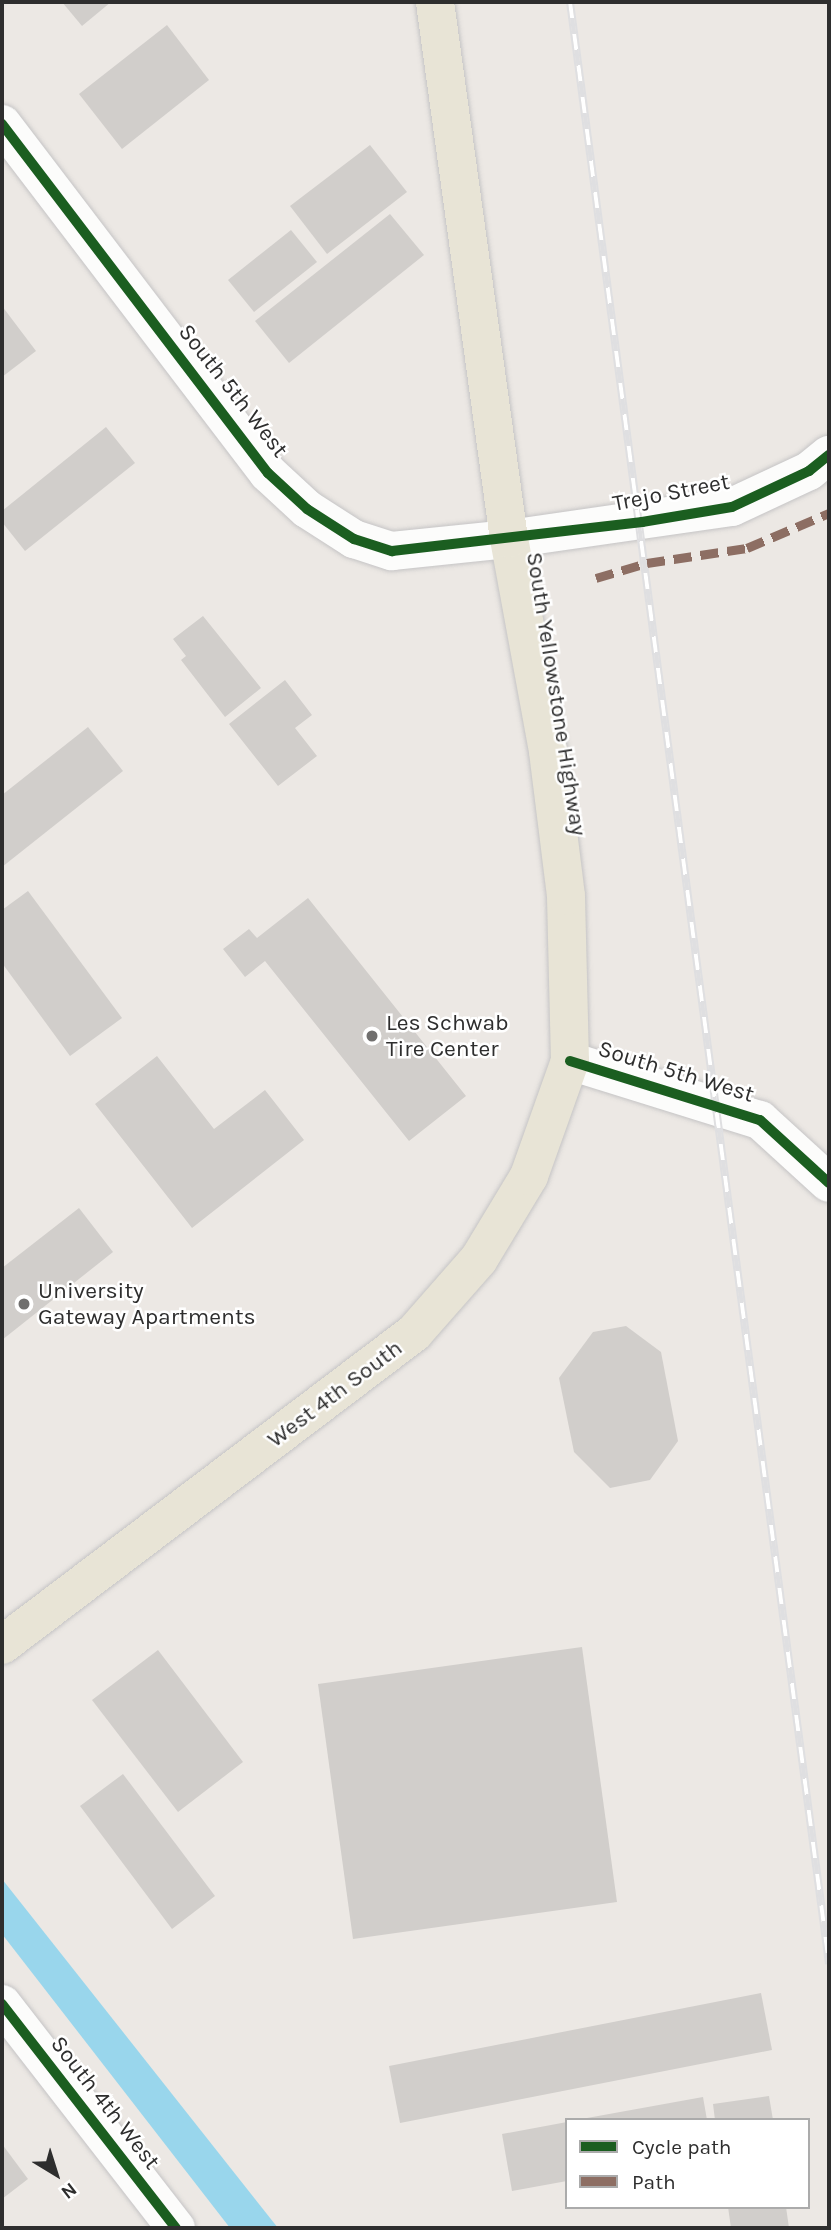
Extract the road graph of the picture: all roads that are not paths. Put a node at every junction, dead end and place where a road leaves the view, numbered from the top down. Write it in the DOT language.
graph roads {
  1 [pos="435,2"];
  2 [pos="3,128"];
  3 [pos="829,455"];
  4 [pos="509,539"];
  5 [pos="570,1061"];
  6 [pos="829,1183"];
  7 [pos="2,1645"];
  8 [pos="2,2004"];
  9 [pos="176,2228"];
  1 -- 4 [label="main road, South Yellowstone Highway"];
  2 -- 4 [label="street, South 5th West"];
  3 -- 4 [label="street, Trejo Street"];
  4 -- 5 [label="main road, South Yellowstone Highway"];
  5 -- 6 [label="street, South 5th West"];
  5 -- 7 [label="main road, West 4th South"];
  8 -- 9 [label="street, South 4th West"];
}
